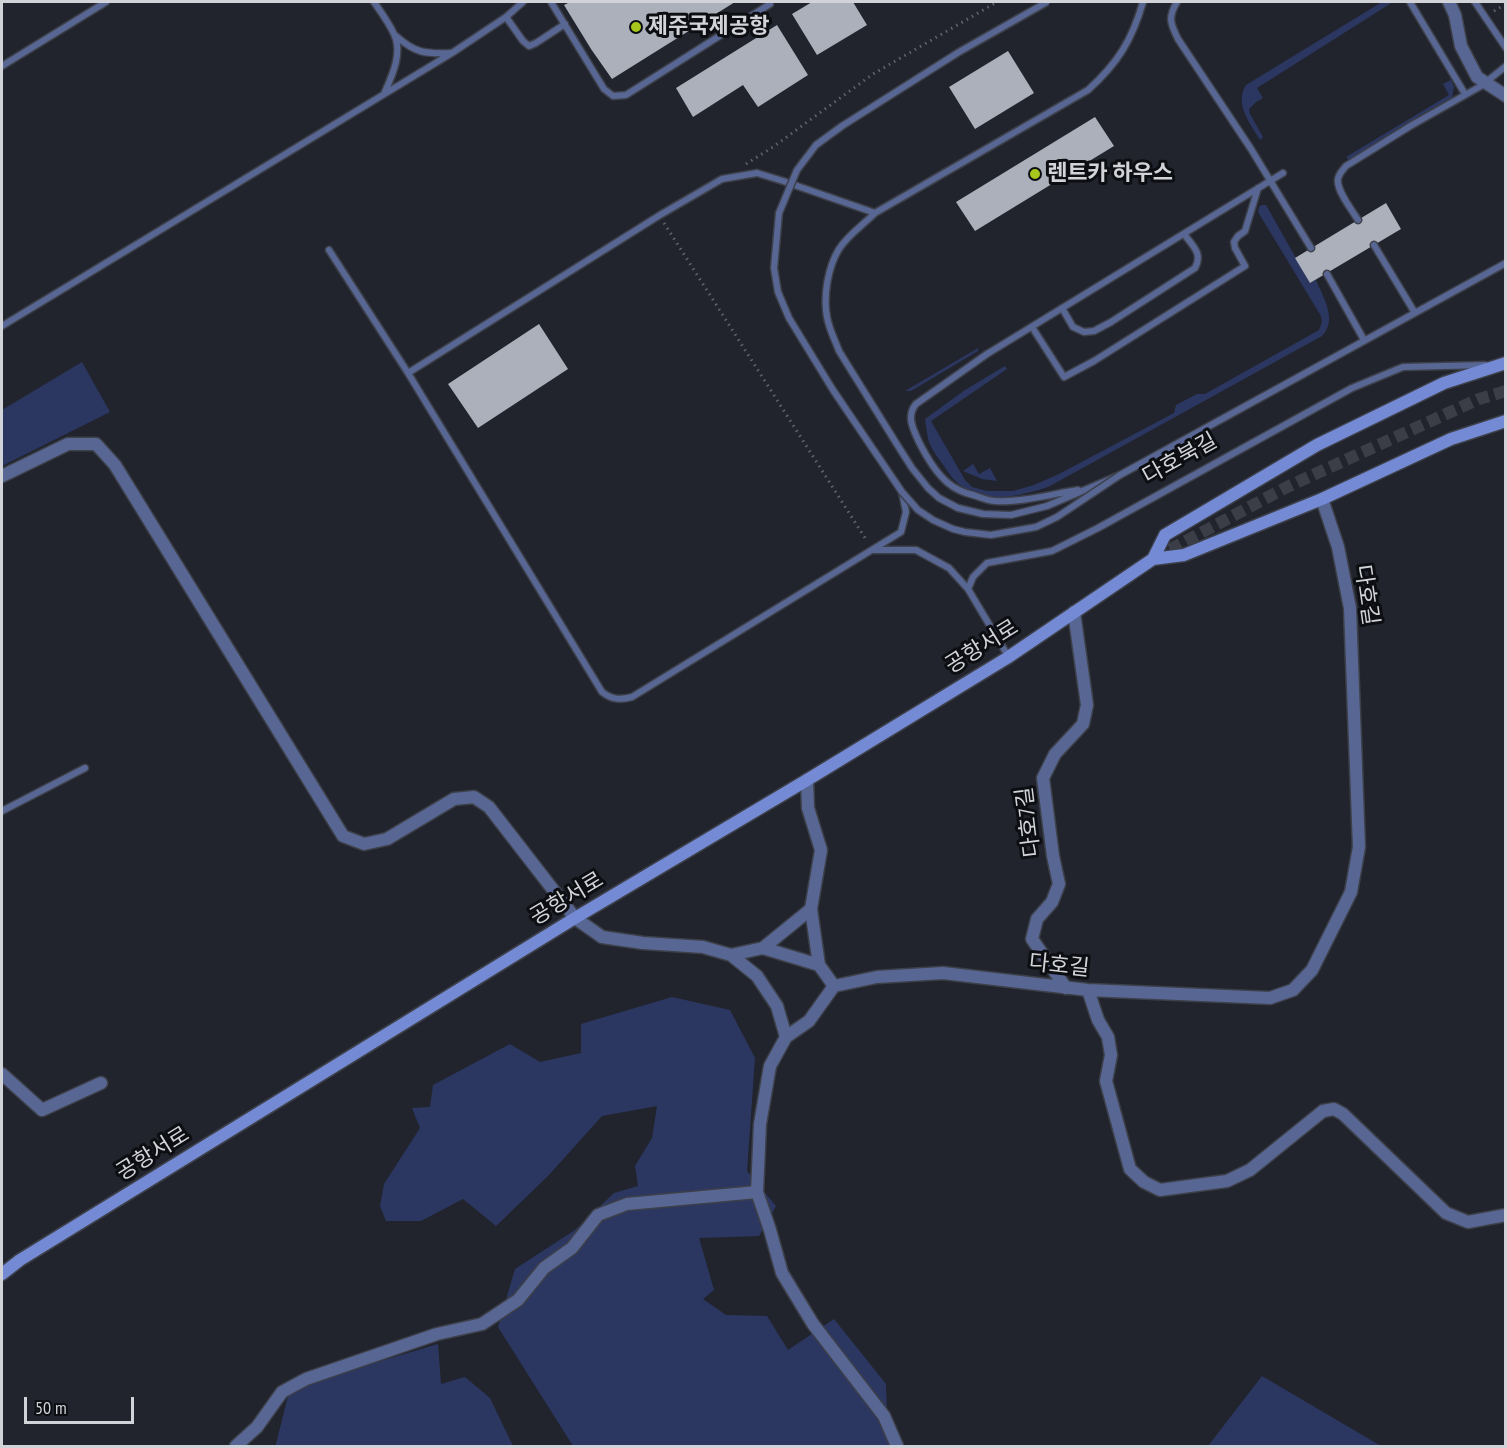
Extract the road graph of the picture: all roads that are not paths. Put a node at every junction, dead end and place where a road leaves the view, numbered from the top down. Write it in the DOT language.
graph roads {
  1 [pos="106,2"];
  2 [pos="374,2"];
  3 [pos="523,2"];
  4 [pos="551,2"];
  5 [pos="1047,2"];
  6 [pos="1143,2"];
  7 [pos="1177,2"];
  8 [pos="1410,2"];
  9 [pos="1449,2"];
  10 [pos="1475,2"];
  11 [pos="770,4"];
  12 [pos="506,17"];
  13 [pos="565,24"];
  14 [pos="395,36"];
  15 [pos="1506,48"];
  16 [pos="452,52"];
  17 [pos="2,66"];
  18 [pos="1506,66"];
  19 [pos="1486,83"];
  20 [pos="384,94"];
  21 [pos="1465,94"];
  22 [pos="1506,96"];
  23 [pos="1283,173"];
  24 [pos="1270,181"];
  25 [pos="1258,188"];
  26 [pos="875,213"];
  27 [pos="1358,220"];
  28 [pos="1184,234"];
  29 [pos="1374,245"];
  30 [pos="1311,248"];
  31 [pos="329,250"];
  32 [pos="1506,263"];
  33 [pos="1327,274"];
  34 [pos="1062,309"];
  35 [pos="1415,313"];
  36 [pos="2,326"];
  37 [pos="1032,327"];
  38 [pos="1364,340"];
  39 [pos="1502,364"];
  40 [pos="408,373"];
  41 [pos="1506,421"];
  42 [pos="1120,475"];
  43 [pos="2,476"];
  44 [pos="1087,489"];
  45 [pos="902,492"];
  46 [pos="1322,499"];
  47 [pos="873,550"];
  48 [pos="1153,559"];
  49 [pos="968,589"];
  50 [pos="1074,612"];
  51 [pos="1008,656"];
  52 [pos="85,768"];
  53 [pos="807,780"];
  54 [pos="2,811"];
  55 [pos="811,909"];
  56 [pos="575,918"];
  57 [pos="764,948"];
  58 [pos="731,956"];
  59 [pos="819,964"];
  60 [pos="834,986"];
  61 [pos="1066,988"];
  62 [pos="1088,990"];
  63 [pos="786,1037"];
  64 [pos="2,1074"];
  65 [pos="101,1083"];
  66 [pos="756,1192"];
  67 [pos="1506,1215"];
  68 [pos="2,1274"];
  69 [pos="236,1446"];
  70 [pos="897,1446"];
  1 -- 17 [label="lane"];
  2 -- 14 [label="lane"];
  3 -- 12 [label="lane"];
  4 -- 13 [label="lane"];
  5 -- 45 [label="lane, bridge"];
  6 -- 26 [label="lane"];
  7 -- 24 [label="lane"];
  8 -- 21 [label="lane"];
  9 -- 19 [label="street"];
  10 -- 15 [label="lane"];
  11 -- 13 [label="lane"];
  12 -- 13 [label="lane"];
  12 -- 16 [label="lane"];
  14 -- 16 [label="lane"];
  14 -- 20 [label="lane"];
  16 -- 20 [label="lane"];
  18 -- 19 [label="lane"];
  19 -- 21 [label="lane"];
  19 -- 22 [label="street"];
  20 -- 36 [label="lane"];
  21 -- 27 [label="lane"];
  23 -- 24 [label="lane"];
  24 -- 25 [label="lane"];
  24 -- 30 [label="lane"];
  25 -- 28 [label="lane"];
  25 -- 37 [label="lane"];
  26 -- 40 [label="lane"];
  26 -- 44 [label="lane"];
  28 -- 34 [label="lane"];
  28 -- 34 [label="lane"];
  29 -- 35 [label="lane"];
  31 -- 40 [label="lane"];
  32 -- 35 [label="lane"];
  33 -- 38 [label="lane"];
  34 -- 37 [label="lane"];
  35 -- 38 [label="lane"];
  37 -- 44 [label="lane"];
  38 -- 42 [label="lane"];
  39 -- 48 [label="street"];
  39 -- 49 [label="lane, 다호북길"];
  40 -- 47 [label="lane"];
  41 -- 46 [label="street"];
  42 -- 44 [label="lane"];
  42 -- 45 [label="lane, bridge"];
  43 -- 56 [label="street"];
  45 -- 47 [label="lane"];
  46 -- 48 [label="street"];
  46 -- 62 [label="street, 다호길"];
  47 -- 49 [label="lane"];
  48 -- 50 [label="street, 공항서로"];
  49 -- 51 [label="lane"];
  50 -- 51 [label="street, 공항서로"];
  50 -- 61 [label="street, 다호7길"];
  51 -- 53 [label="street, 공항서로"];
  52 -- 54 [label="lane"];
  53 -- 55 [label="street"];
  53 -- 56 [label="street, 공항서로"];
  55 -- 57 [label="street"];
  55 -- 59 [label="street"];
  56 -- 58 [label="street"];
  56 -- 68 [label="street, 공항서로"];
  57 -- 58 [label="street"];
  57 -- 59 [label="street"];
  58 -- 63 [label="street"];
  59 -- 60 [label="street"];
  60 -- 61 [label="street, 다호길"];
  60 -- 63 [label="street"];
  61 -- 62 [label="street, 다호길"];
  62 -- 67 [label="street"];
  63 -- 66 [label="street"];
  64 -- 65 [label="street"];
  66 -- 69 [label="street"];
  66 -- 70 [label="street"];
}
